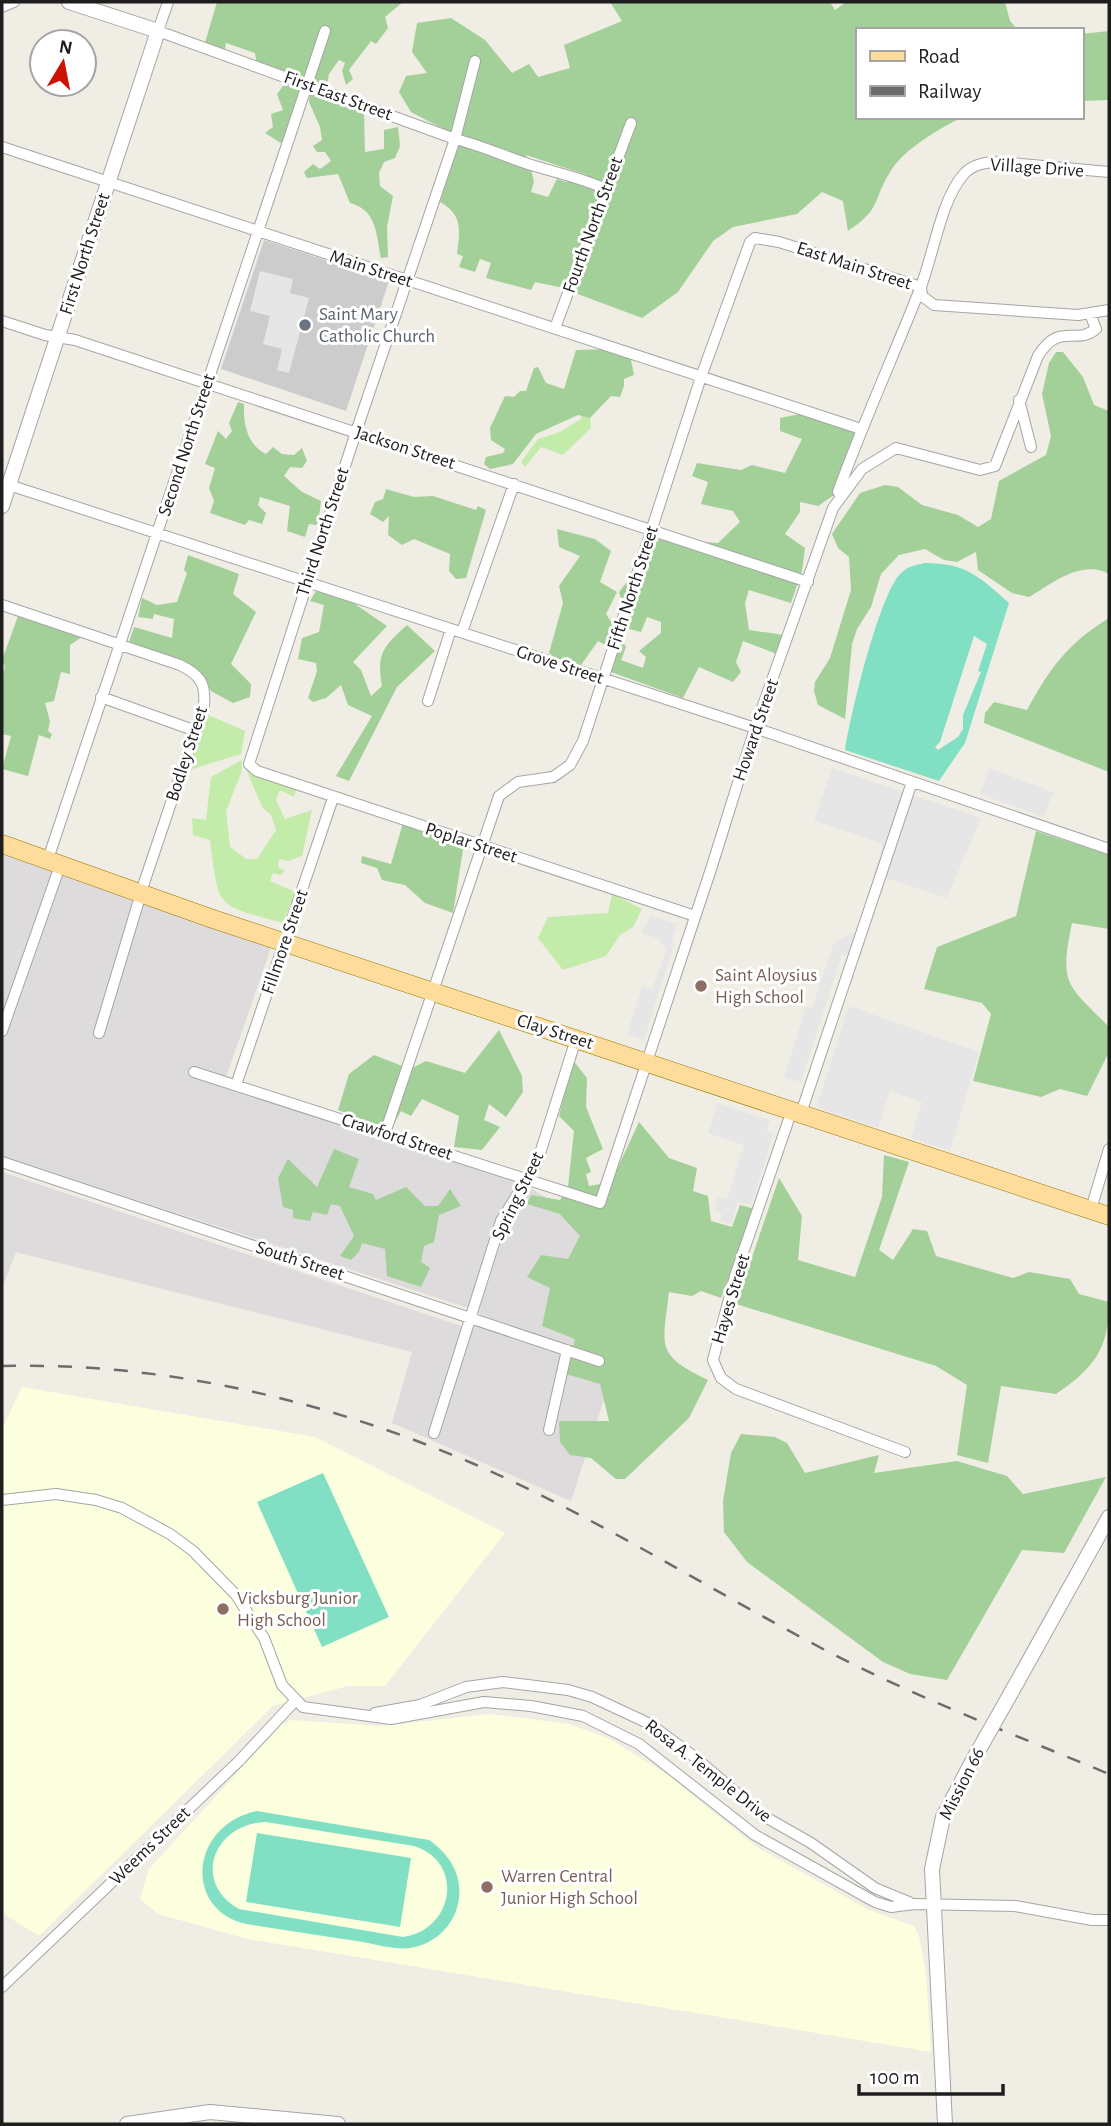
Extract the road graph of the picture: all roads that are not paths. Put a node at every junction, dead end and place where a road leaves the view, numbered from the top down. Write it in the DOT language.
graph roads {
  1 [pos="14,2"];
  2 [pos="69,2"];
  3 [pos="168,2"];
  4 [pos="2,7"];
  5 [pos="324,31"];
  6 [pos="158,32"];
  7 [pos="475,61"];
  8 [pos="309,85"];
  9 [pos="631,123"];
  10 [pos="455,139"];
  11 [pos="2,147"];
  12 [pos="1109,172"];
  13 [pos="108,181"];
  14 [pos="606,189"];
  15 [pos="258,231"];
  16 [pos="755,238"];
  17 [pos="407,280"];
  18 [pos="921,287"];
  19 [pos="1109,310"];
  20 [pos="1090,314"];
  21 [pos="2,321"];
  22 [pos="555,328"];
  23 [pos="58,337"];
  24 [pos="701,377"];
  25 [pos="207,383"];
  26 [pos="1019,400"];
  27 [pos="861,429"];
  28 [pos="356,432"];
  29 [pos="1031,447"];
  30 [pos="514,484"];
  31 [pos="4,497"];
  32 [pos="833,508"];
  33 [pos="651,531"];
  34 [pos="157,532"];
  35 [pos="307,582"];
  36 [pos="808,582"];
  37 [pos="2,605"];
  38 [pos="456,631"];
  39 [pos="119,644"];
  40 [pos="603,679"];
  41 [pos="101,696"];
  42 [pos="428,701"];
  43 [pos="755,728"];
  44 [pos="196,731"];
  45 [pos="249,764"];
  46 [pos="912,782"];
  47 [pos="333,798"];
  48 [pos="2,844"];
  49 [pos="482,847"];
  50 [pos="1109,849"];
  51 [pos="55,861"];
  52 [pos="143,894"];
  53 [pos="695,916"];
  54 [pos="285,943"];
  55 [pos="433,992"];
  56 [pos="2,1031"];
  57 [pos="99,1033"];
  58 [pos="576,1039"];
  59 [pos="648,1063"];
  60 [pos="194,1072"];
  61 [pos="236,1085"];
  62 [pos="797,1112"];
  63 [pos="385,1133"];
  64 [pos="1109,1149"];
  65 [pos="2,1162"];
  66 [pos="527,1180"];
  67 [pos="600,1203"];
  68 [pos="1091,1209"];
  69 [pos="1109,1216"];
  70 [pos="470,1318"];
  71 [pos="567,1350"];
  72 [pos="599,1360"];
  73 [pos="549,1430"];
  74 [pos="434,1433"];
  75 [pos="905,1452"];
  76 [pos="2,1500"];
  77 [pos="1109,1517"];
  78 [pos="295,1701"];
  79 [pos="365,1714"];
  80 [pos="914,1904"];
  81 [pos="934,1905"];
  82 [pos="1109,1920"];
  83 [pos="2,1987"];
  84 [pos="127,2124"];
  85 [pos="338,2124"];
  86 [pos="945,2124"];
  1 -- 4 [label="street"];
  2 -- 6 [label="street, First East Street"];
  3 -- 6 [label="street, First North Street"];
  5 -- 8 [label="street, Second North Street"];
  6 -- 8 [label="street, First East Street"];
  6 -- 13 [label="street, First North Street"];
  7 -- 10 [label="street, Third North Street"];
  8 -- 10 [label="street, First East Street"];
  8 -- 15 [label="street, Second North Street"];
  9 -- 14 [label="street, Fourth North Street"];
  10 -- 14 [label="street, First East Street"];
  10 -- 17 [label="street, Third North Street"];
  11 -- 13 [label="street, Main Street"];
  12 -- 18 [label="street, Village Drive"];
  13 -- 15 [label="street, Main Street"];
  13 -- 23 [label="street, First North Street"];
  14 -- 22 [label="street, Fourth North Street"];
  15 -- 17 [label="street, Main Street"];
  15 -- 25 [label="street, Second North Street"];
  16 -- 18 [label="street, East Main Street"];
  16 -- 24 [label="street, Fifth North Street"];
  17 -- 22 [label="street, Main Street"];
  17 -- 28 [label="street, Third North Street"];
  18 -- 20 [label="street, East Main Street"];
  18 -- 27 [label="street"];
  19 -- 20 [label="street, East Main Street"];
  20 -- 26 [label="street, Howard Street"];
  21 -- 23 [label="street, Jackson Street"];
  22 -- 24 [label="street, Main Street"];
  23 -- 25 [label="street, Jackson Street"];
  23 -- 31 [label="street, First North Street"];
  24 -- 27 [label="street, Main Street"];
  24 -- 33 [label="street, Fifth North Street"];
  25 -- 28 [label="street, Jackson Street"];
  25 -- 34 [label="street, Second North Street"];
  26 -- 29 [label="street"];
  26 -- 32 [label="street, Howard Street"];
  27 -- 32 [label="street"];
  28 -- 30 [label="street, Jackson Street"];
  28 -- 35 [label="street, Third North Street"];
  30 -- 33 [label="street, Jackson Street"];
  30 -- 38 [label="street"];
  31 -- 34 [label="street, Grove Street"];
  32 -- 36 [label="street, Howard Street"];
  33 -- 36 [label="street, Jackson Street"];
  33 -- 40 [label="street, Fifth North Street"];
  34 -- 35 [label="street, Grove Street"];
  34 -- 39 [label="street, Second North Street"];
  35 -- 38 [label="street, Grove Street"];
  35 -- 45 [label="street, Third North Street"];
  36 -- 43 [label="street, Howard Street"];
  37 -- 39 [label="street, Bodley Street"];
  38 -- 40 [label="street, Grove Street"];
  38 -- 42 [label="street"];
  39 -- 41 [label="street, Second North Street"];
  39 -- 44 [label="street, Bodley Street"];
  40 -- 43 [label="street, Grove Street"];
  40 -- 49 [label="street, Fifth North Street"];
  41 -- 44 [label="street"];
  41 -- 51 [label="street, Second North Street"];
  43 -- 46 [label="street, Grove Street"];
  43 -- 53 [label="street, Howard Street"];
  44 -- 52 [label="street, Bodley Street"];
  45 -- 47 [label="street, Poplar Street"];
  46 -- 50 [label="street, Grove Street"];
  46 -- 62 [label="street, Hayes Street"];
  47 -- 49 [label="street, Poplar Street"];
  47 -- 54 [label="street, Fillmore Street"];
  48 -- 51 [label="main road, Clay Street"];
  49 -- 53 [label="street, Poplar Street"];
  49 -- 55 [label="street, Fifth North Street"];
  51 -- 52 [label="main road, Clay Street"];
  51 -- 56 [label="street, Second North Street"];
  52 -- 54 [label="main road, Clay Street"];
  52 -- 57 [label="street, Bodley Street"];
  53 -- 59 [label="street, Howard Street"];
  54 -- 55 [label="main road, Clay Street"];
  54 -- 61 [label="street, Fillmore Street"];
  55 -- 58 [label="main road, Clay Street"];
  55 -- 63 [label="street, Fifth North Street"];
  58 -- 59 [label="main road, Clay Street"];
  58 -- 66 [label="street, Spring Street"];
  59 -- 62 [label="main road, Clay Street"];
  59 -- 67 [label="street, Howard Street"];
  60 -- 61 [label="street, Crawford Street"];
  61 -- 63 [label="street, Crawford Street"];
  62 -- 68 [label="main road, Clay Street"];
  62 -- 75 [label="street, Hayes Street"];
  63 -- 66 [label="street, Crawford Street"];
  64 -- 68 [label="street"];
  65 -- 70 [label="street, South Street"];
  66 -- 67 [label="street, Crawford Street"];
  66 -- 70 [label="street, Spring Street"];
  68 -- 69 [label="main road, Clay Street"];
  70 -- 71 [label="street, South Street"];
  70 -- 74 [label="street, Spring Street"];
  71 -- 72 [label="street, South Street"];
  71 -- 73 [label="street"];
  76 -- 78 [label="street"];
  77 -- 81 [label="street, Mission 66, bridge"];
  78 -- 79 [label="street, Rosa A. Temple Drive"];
  78 -- 83 [label="street, Weems Street"];
  79 -- 80 [label="street, Rosa A. Temple Drive"];
  79 -- 80 [label="street, Rosa A. Temple Drive"];
  80 -- 81 [label="street, Rosa A. Temple Drive"];
  81 -- 82 [label="street, Rosa A. Temple Drive"];
  81 -- 86 [label="street, Mission 66"];
  84 -- 85 [label="street"];
}
